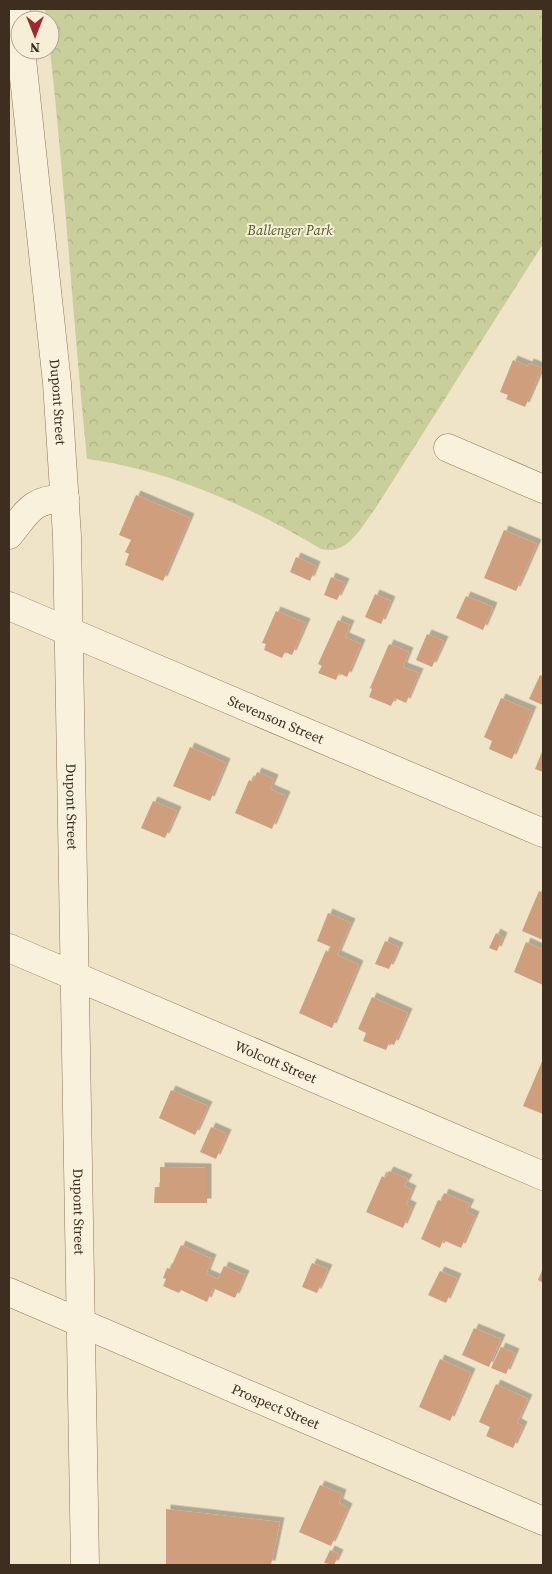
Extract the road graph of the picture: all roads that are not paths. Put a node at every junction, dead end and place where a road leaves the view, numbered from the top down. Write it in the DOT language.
graph roads {
  1 [pos="22,60"];
  2 [pos="448,448"];
  3 [pos="543,489"];
  4 [pos="65,498"];
  5 [pos="9,535"];
  6 [pos="9,606"];
  7 [pos="69,631"];
  8 [pos="543,833"];
  9 [pos="9,948"];
  10 [pos="75,976"];
  11 [pos="543,1176"];
  12 [pos="9,1292"];
  13 [pos="81,1324"];
  14 [pos="543,1520"];
  15 [pos="85,1565"];
  1 -- 4 [label="street, Dupont Street"];
  2 -- 3 [label="street"];
  4 -- 5 [label="street"];
  4 -- 7 [label="street, Dupont Street"];
  6 -- 7 [label="street, Stevenson Street"];
  7 -- 8 [label="street, Stevenson Street"];
  7 -- 10 [label="street, Dupont Street"];
  9 -- 10 [label="street, Wolcott Street"];
  10 -- 11 [label="street, Wolcott Street"];
  10 -- 13 [label="street, Dupont Street"];
  12 -- 13 [label="street, Prospect Street"];
  13 -- 14 [label="street, Prospect Street"];
  13 -- 15 [label="street, Dupont Street"];
}
